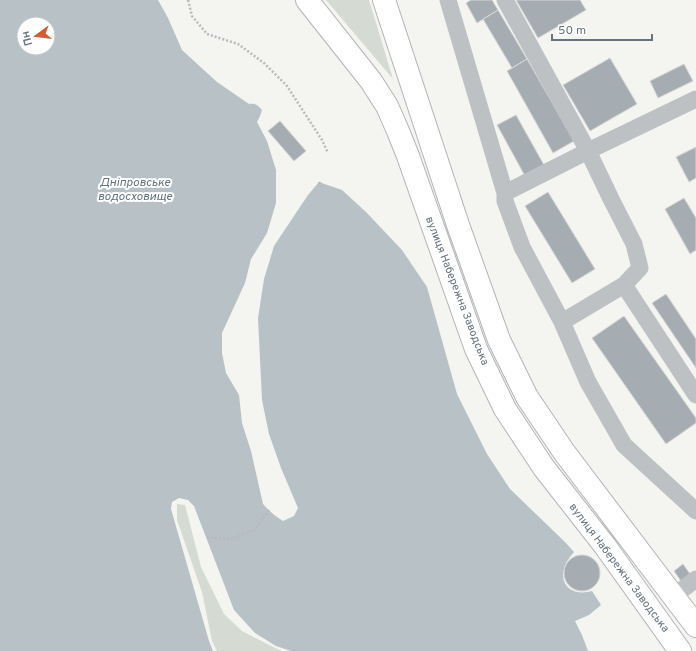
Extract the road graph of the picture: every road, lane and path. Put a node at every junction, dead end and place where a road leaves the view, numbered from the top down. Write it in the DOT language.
graph roads {
  1 [pos="188,0"];
  2 [pos="307,0"];
  3 [pos="384,0"];
  4 [pos="448,0"];
  5 [pos="505,0"];
  6 [pos="696,99"];
  7 [pos="588,151"];
  8 [pos="328,153"];
  9 [pos="319,182"];
  10 [pos="323,189"];
  11 [pos="505,193"];
  12 [pos="624,285"];
  13 [pos="562,322"];
  14 [pos="696,395"];
  15 [pos="269,510"];
  16 [pos="696,511"];
  17 [pos="207,538"];
  18 [pos="696,579"];
  19 [pos="674,596"];
  20 [pos="696,626"];
  21 [pos="680,651"];
  1 -- 8 [label="path"];
  2 -- 21 [label="main road, вулиця Набережна Заводська"];
  3 -- 19 [label="main road, вулиця Набережна Заводська"];
  4 -- 11 [label="lane"];
  5 -- 7 [label="lane"];
  6 -- 7 [label="lane"];
  7 -- 11 [label="lane"];
  7 -- 12 [label="lane"];
  9 -- 10 [label="path"];
  11 -- 13 [label="lane"];
  12 -- 13 [label="lane"];
  12 -- 14 [label="lane"];
  13 -- 16 [label="lane"];
  15 -- 17 [label="path"];
  18 -- 19 [label="lane"];
  19 -- 20 [label="main road, вулиця Набережна Заводська"];
}
